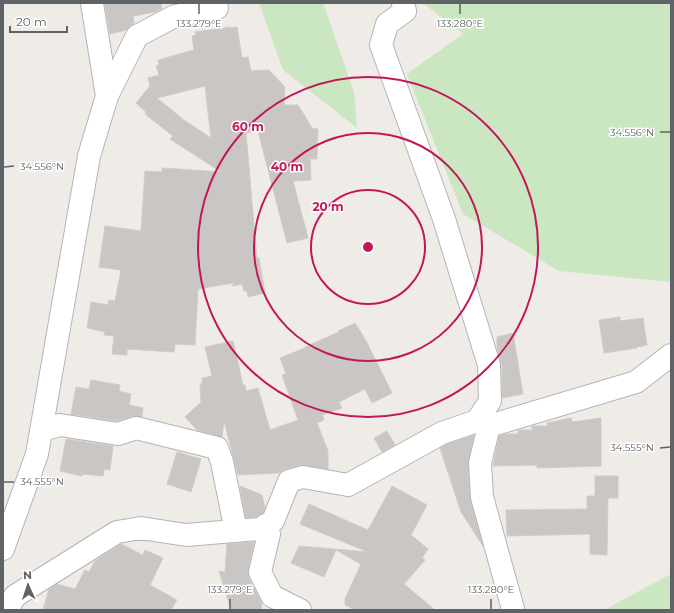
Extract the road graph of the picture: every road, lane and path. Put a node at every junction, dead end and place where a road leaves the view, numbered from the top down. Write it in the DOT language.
graph roads {
  1 [pos="92,3"];
  2 [pos="403,3"];
  3 [pos="217,8"];
  4 [pos="107,96"];
  5 [pos="671,355"];
  6 [pos="483,424"];
  7 [pos="42,430"];
  8 [pos="266,525"];
  9 [pos="236,531"];
  10 [pos="3,549"];
  11 [pos="7,610"];
  12 [pos="300,610"];
  13 [pos="512,610"];
  1 -- 4 [label="street"];
  2 -- 6 [label="street"];
  3 -- 4 [label="street"];
  4 -- 7 [label="street"];
  5 -- 6 [label="street"];
  6 -- 8 [label="street"];
  6 -- 13 [label="street"];
  7 -- 9 [label="street"];
  7 -- 10 [label="street"];
  8 -- 9 [label="street"];
  8 -- 12 [label="street"];
  9 -- 11 [label="street"];
}
